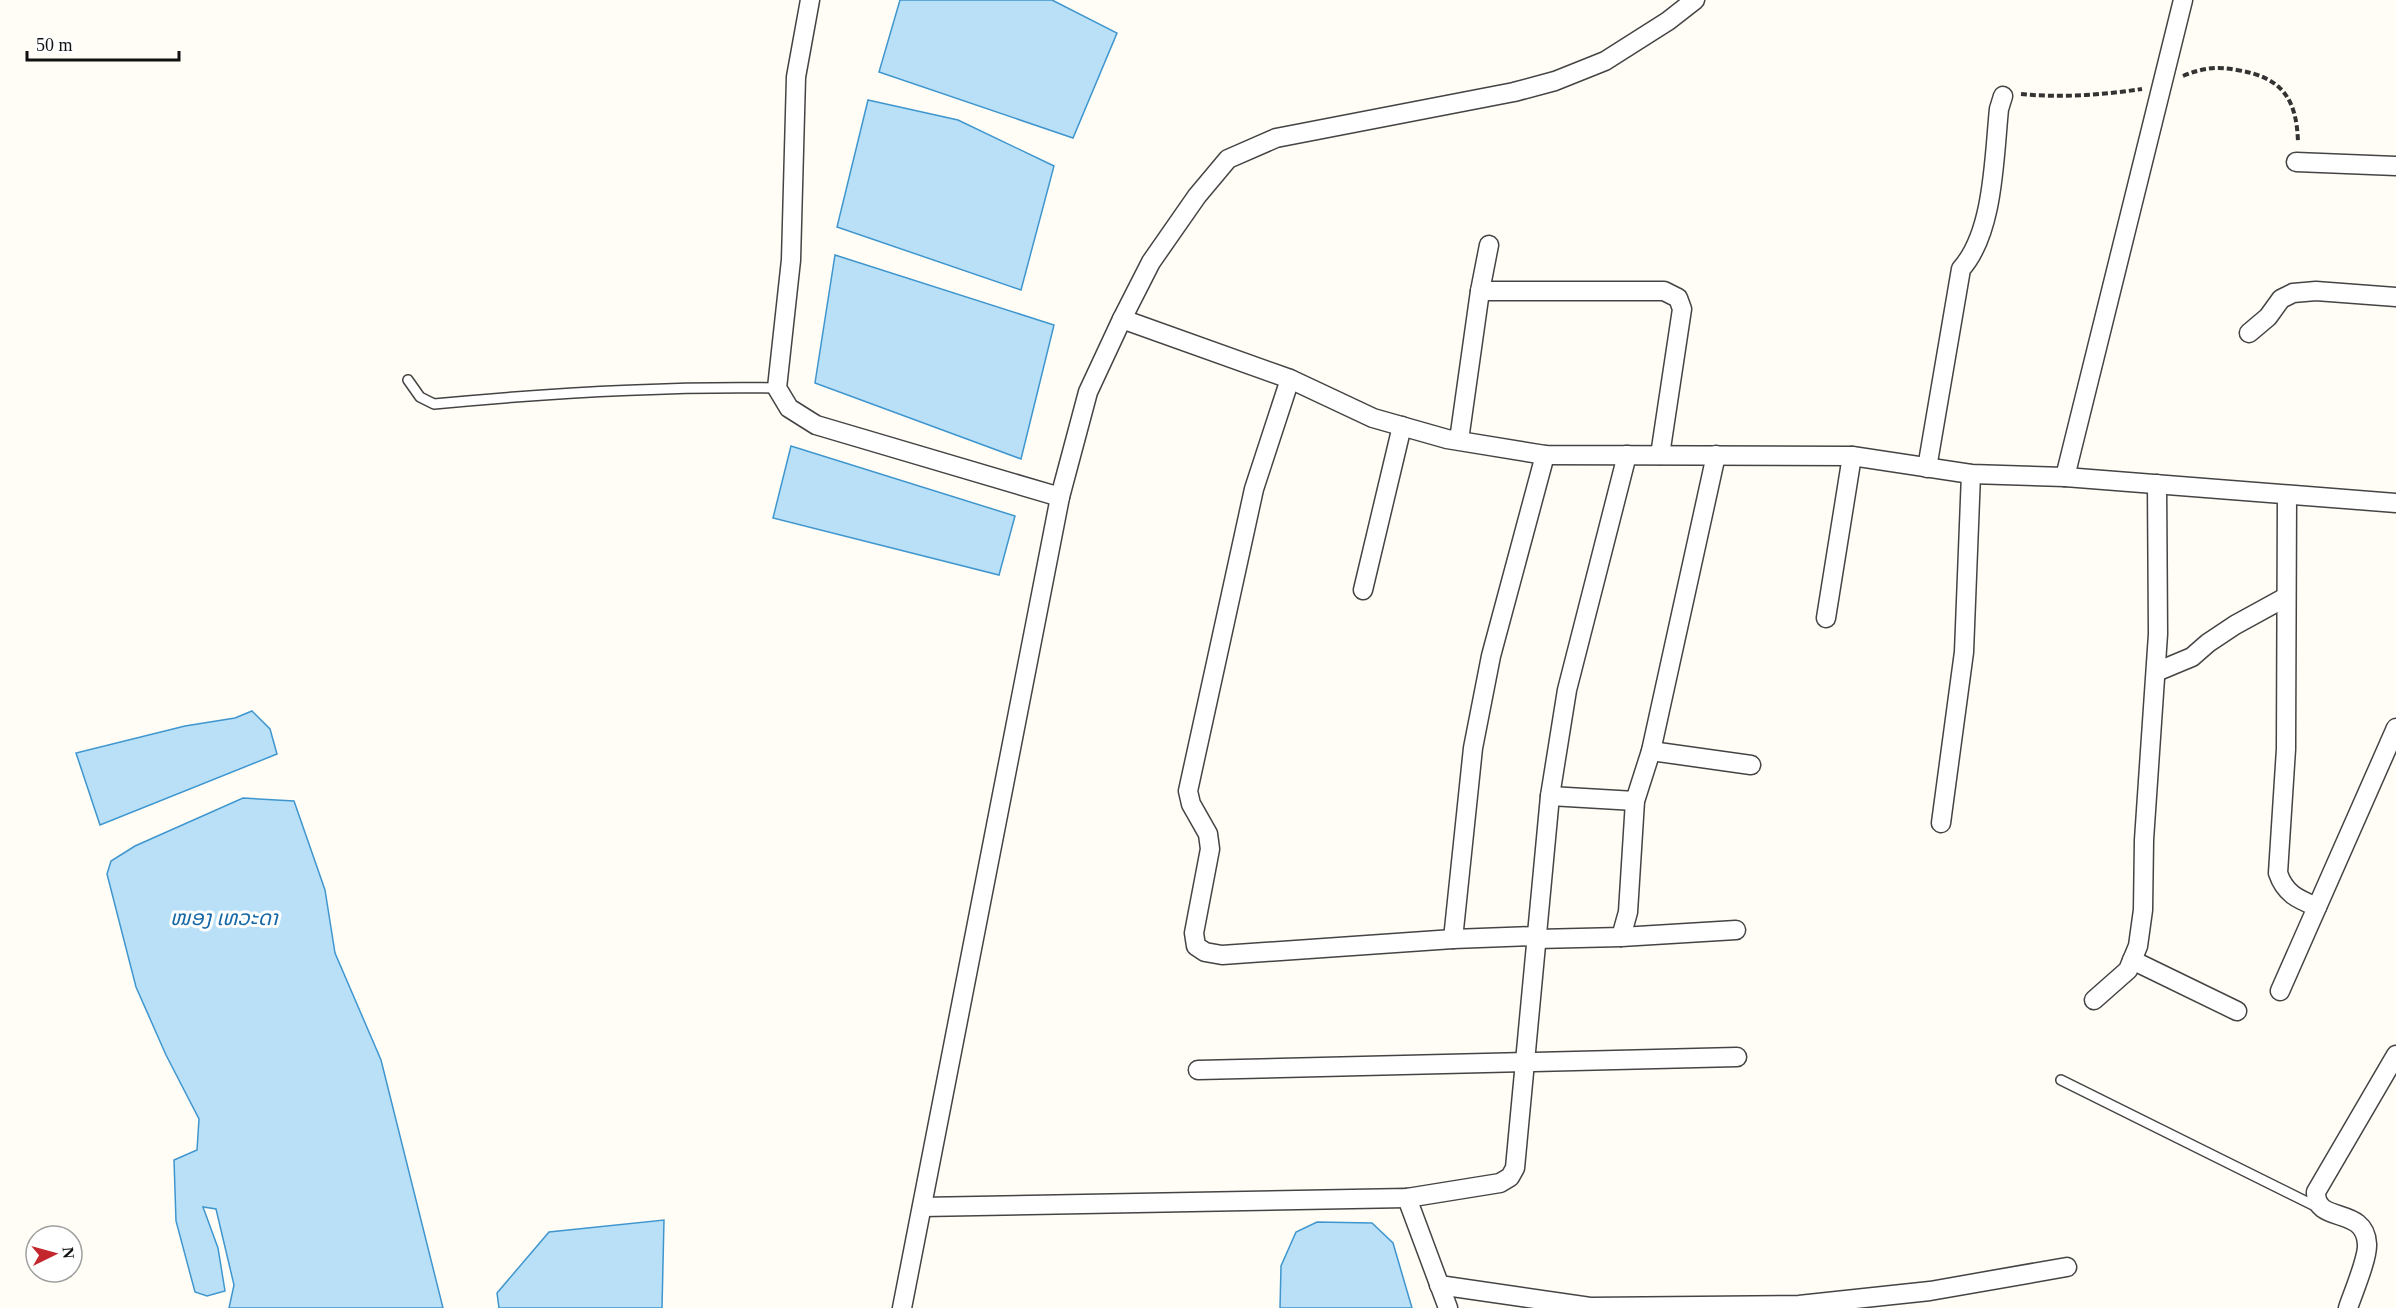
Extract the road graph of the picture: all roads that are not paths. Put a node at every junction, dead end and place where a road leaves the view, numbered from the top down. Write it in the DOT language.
graph roads {
  1 [pos="810,0"];
  2 [pos="1695,0"];
  3 [pos="2183,0"];
  4 [pos="2003,96"];
  5 [pos="2296,162"];
  6 [pos="2396,166"];
  7 [pos="1489,245"];
  8 [pos="1480,291"];
  9 [pos="2396,297"];
  10 [pos="1122,319"];
  11 [pos="2249,333"];
  12 [pos="1290,379"];
  13 [pos="408,380"];
  14 [pos="777,388"];
  15 [pos="1402,426"];
  16 [pos="1459,440"];
  17 [pos="1545,455"];
  18 [pos="1627,455"];
  19 [pos="1660,455"];
  20 [pos="1716,455"];
  21 [pos="1852,456"];
  22 [pos="1927,468"];
  23 [pos="1971,474"];
  24 [pos="2065,477"];
  25 [pos="2157,484"];
  26 [pos="2287,495"];
  27 [pos="1060,497"];
  28 [pos="2396,503"];
  29 [pos="1363,590"];
  30 [pos="2286,597"];
  31 [pos="1826,618"];
  32 [pos="2156,672"];
  33 [pos="2396,728"];
  34 [pos="1651,751"];
  35 [pos="1751,765"];
  36 [pos="1550,796"];
  37 [pos="1635,801"];
  38 [pos="1941,823"];
  39 [pos="2317,907"];
  40 [pos="1736,930"];
  41 [pos="1621,937"];
  42 [pos="1537,938"];
  43 [pos="1453,939"];
  44 [pos="2132,960"];
  45 [pos="2280,992"];
  46 [pos="2094,1000"];
  47 [pos="2236,1011"];
  48 [pos="2396,1055"];
  49 [pos="1737,1057"];
  50 [pos="1524,1062"];
  51 [pos="1198,1070"];
  52 [pos="2061,1080"];
  53 [pos="1407,1198"];
  54 [pos="922,1207"];
  55 [pos="2321,1209"];
  56 [pos="2067,1267"];
  57 [pos="1439,1285"];
  58 [pos="1799,1306"];
  59 [pos="902,1308"];
  60 [pos="1448,1308"];
  61 [pos="2349,1308"];
  1 -- 14 [label="street"];
  2 -- 10 [label="street"];
  3 -- 24 [label="street"];
  4 -- 22 [label="street"];
  5 -- 6 [label="street"];
  7 -- 8 [label="street"];
  8 -- 16 [label="street"];
  8 -- 19 [label="street"];
  9 -- 11 [label="street"];
  10 -- 12 [label="street"];
  10 -- 27 [label="street"];
  12 -- 15 [label="street"];
  12 -- 43 [label="street"];
  13 -- 14 [label="lane"];
  14 -- 27 [label="street"];
  15 -- 16 [label="street"];
  15 -- 29 [label="street"];
  16 -- 17 [label="street"];
  17 -- 18 [label="street"];
  17 -- 43 [label="street"];
  18 -- 19 [label="street"];
  18 -- 36 [label="street"];
  19 -- 20 [label="street"];
  20 -- 21 [label="street"];
  20 -- 34 [label="street"];
  21 -- 22 [label="street"];
  21 -- 31 [label="street"];
  22 -- 23 [label="street"];
  23 -- 24 [label="street"];
  23 -- 38 [label="street"];
  24 -- 25 [label="street"];
  25 -- 26 [label="street"];
  25 -- 32 [label="street"];
  26 -- 28 [label="street"];
  26 -- 30 [label="street"];
  27 -- 54 [label="street"];
  30 -- 32 [label="street"];
  30 -- 39 [label="street"];
  32 -- 44 [label="street"];
  33 -- 39 [label="street"];
  34 -- 35 [label="street"];
  34 -- 37 [label="street"];
  36 -- 37 [label="street"];
  36 -- 42 [label="street"];
  37 -- 41 [label="street"];
  39 -- 45 [label="street"];
  40 -- 41 [label="street"];
  41 -- 42 [label="street"];
  42 -- 43 [label="street"];
  42 -- 50 [label="street"];
  44 -- 46 [label="street"];
  44 -- 47 [label="street"];
  48 -- 55 [label="street"];
  49 -- 50 [label="street"];
  50 -- 51 [label="street"];
  50 -- 53 [label="street"];
  52 -- 55 [label="lane"];
  53 -- 54 [label="street"];
  53 -- 57 [label="street"];
  54 -- 59 [label="street"];
  55 -- 61 [label="street"];
  56 -- 58 [label="street"];
  57 -- 58 [label="street"];
  57 -- 60 [label="street"];
}
